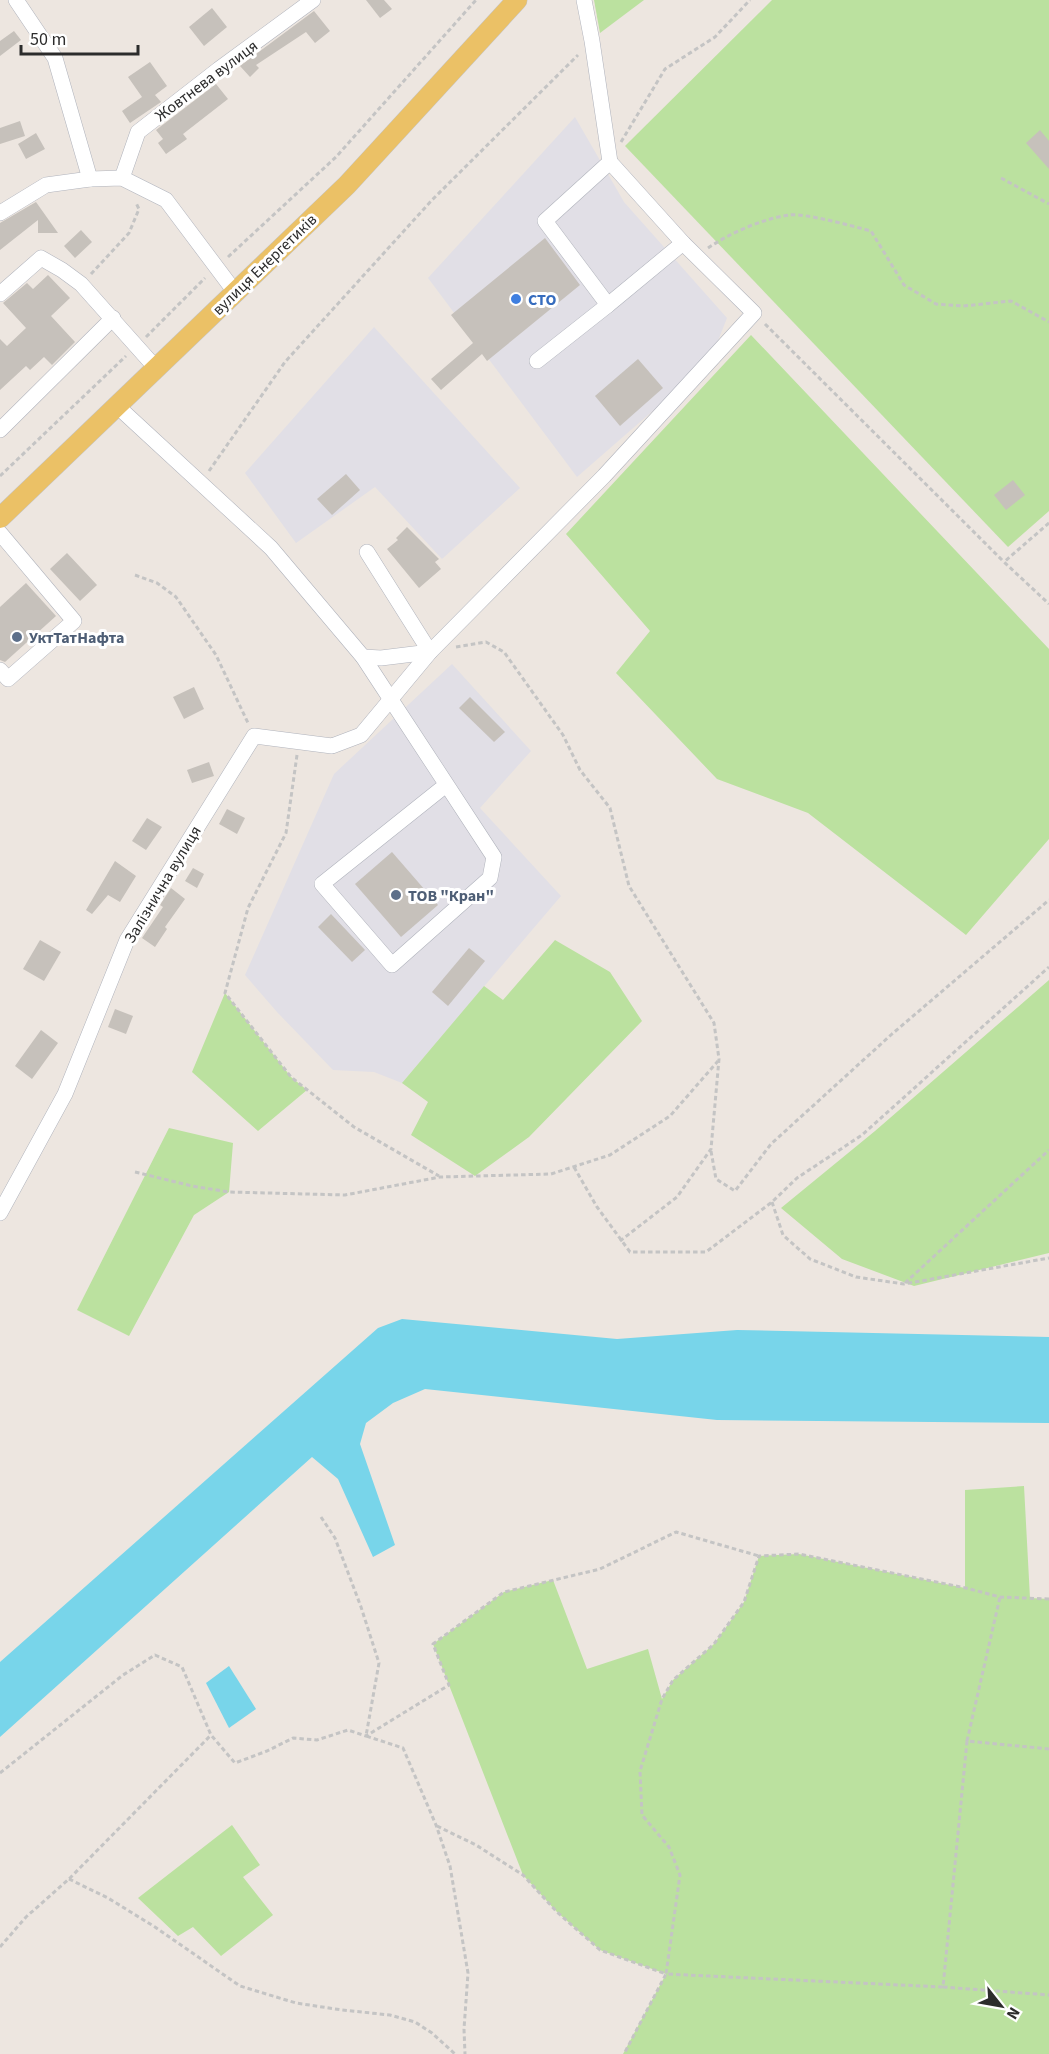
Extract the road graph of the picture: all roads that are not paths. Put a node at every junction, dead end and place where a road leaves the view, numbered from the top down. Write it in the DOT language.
graph roads {
  1 [pos="16,0"];
  2 [pos="313,0"];
  3 [pos="517,0"];
  4 [pos="584,0"];
  5 [pos="610,162"];
  6 [pos="123,178"];
  7 [pos="90,179"];
  8 [pos="0,213"];
  9 [pos="683,243"];
  10 [pos="235,292"];
  11 [pos="0,294"];
  12 [pos="608,305"];
  13 [pos="113,318"];
  14 [pos="537,361"];
  15 [pos="155,367"];
  16 [pos="116,405"];
  17 [pos="0,430"];
  18 [pos="0,518"];
  19 [pos="0,533"];
  20 [pos="367,552"];
  21 [pos="430,652"];
  22 [pos="363,657"];
  23 [pos="0,670"];
  24 [pos="390,698"];
  25 [pos="446,785"];
  26 [pos="0,1213"];
  1 -- 7 [label="street"];
  2 -- 6 [label="street, Жовтнева вулиця"];
  3 -- 10 [label="main road, вулиця Енергетиків"];
  4 -- 5 [label="street"];
  5 -- 9 [label="street"];
  5 -- 12 [label="street"];
  6 -- 7 [label="street"];
  6 -- 10 [label="street"];
  7 -- 8 [label="street"];
  9 -- 12 [label="street"];
  9 -- 21 [label="street"];
  10 -- 15 [label="main road, вулиця Енергетиків"];
  11 -- 13 [label="street"];
  12 -- 14 [label="street"];
  13 -- 15 [label="street"];
  13 -- 17 [label="street"];
  15 -- 16 [label="main road, вулиця Енергетиків"];
  16 -- 18 [label="main road, вулиця Енергетиків"];
  16 -- 22 [label="street"];
  19 -- 23 [label="street"];
  20 -- 21 [label="street"];
  21 -- 22 [label="street"];
  21 -- 24 [label="street"];
  22 -- 24 [label="street"];
  24 -- 25 [label="street"];
  24 -- 26 [label="street, Залізнична вулиця"];
  25 -- 25 [label="street"];
}
